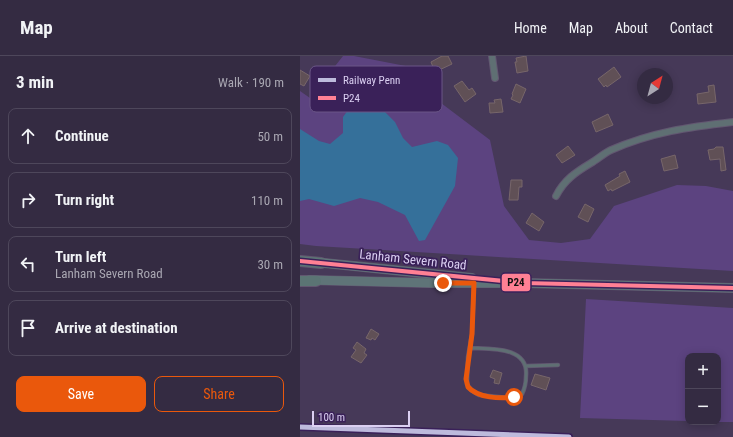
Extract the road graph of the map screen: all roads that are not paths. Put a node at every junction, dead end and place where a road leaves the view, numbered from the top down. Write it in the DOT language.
graph roads {
  1 [pos="492,56"];
  2 [pos="495,78"];
  3 [pos="733,122"];
  4 [pos="556,196"];
  5 [pos="300,261"];
  6 [pos="321,263"];
  7 [pos="300,280"];
  8 [pos="316,281"];
  9 [pos="474,283"];
  10 [pos="524,283"];
  11 [pos="733,288"];
  12 [pos="471,348"];
  13 [pos="558,365"];
  14 [pos="526,366"];
  1 -- 2 [label="street"];
  3 -- 4 [label="street"];
  5 -- 6 [label="main road"];
  6 -- 10 [label="main road, Lanham Severn Road"];
  7 -- 8 [label="main road"];
  8 -- 9 [label="main road, Lanham Severn Road"];
  9 -- 10 [label="main road, Lanham Severn Road"];
  9 -- 12 [label="lane"];
  10 -- 11 [label="main road, Lanham Severn Road"];
  12 -- 14 [label="lane"];
  12 -- 14 [label="lane"];
  13 -- 14 [label="lane"];
}
